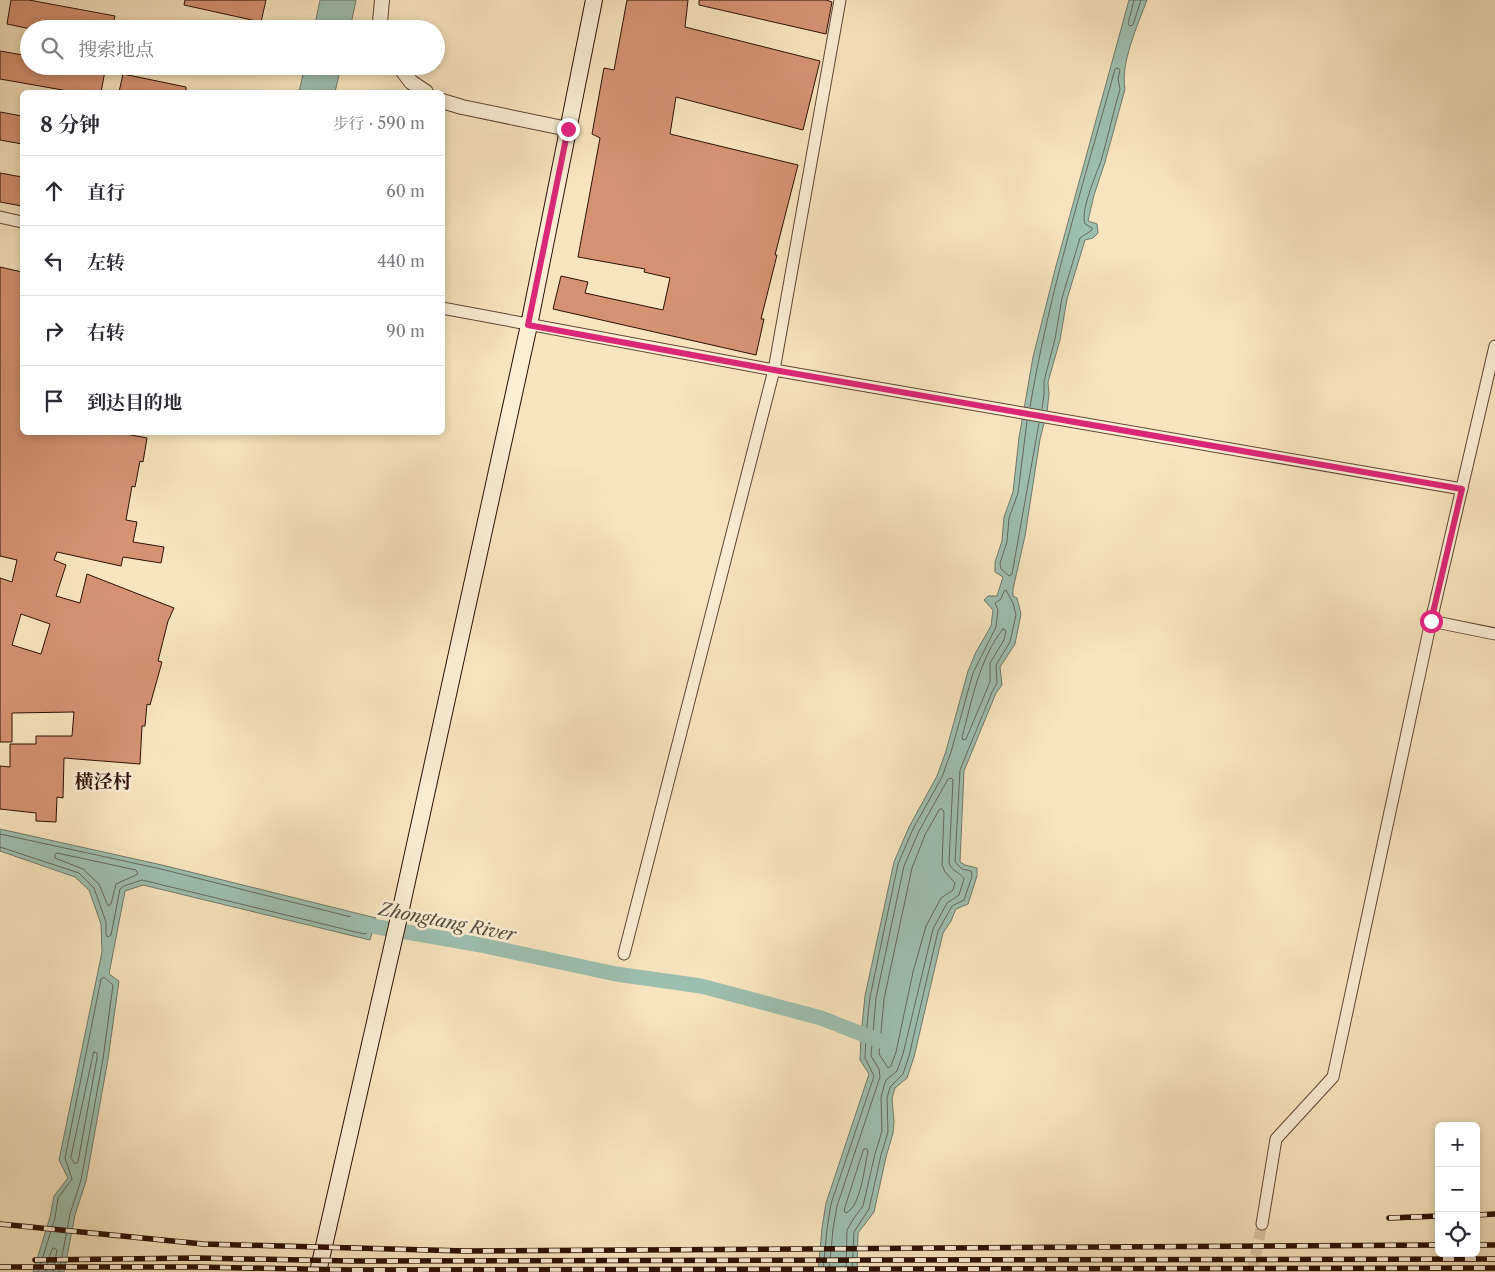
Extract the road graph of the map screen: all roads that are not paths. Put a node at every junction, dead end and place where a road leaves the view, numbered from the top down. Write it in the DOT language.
graph roads {
  1 [pos="382,0"];
  2 [pos="594,0"];
  3 [pos="840,0"];
  4 [pos="380,20"];
  5 [pos="406,75"];
  6 [pos="423,90"];
  7 [pos="445,102"];
  8 [pos="568,129"];
  9 [pos="0,217"];
  10 [pos="20,222"];
  11 [pos="445,309"];
  12 [pos="528,325"];
  13 [pos="1495,346"];
  14 [pos="774,370"];
  15 [pos="1462,489"];
  16 [pos="1431,621"];
  17 [pos="1495,634"];
  18 [pos="624,954"];
  19 [pos="1262,1224"];
  20 [pos="318,1272"];
  1 -- 4 [label="street"];
  2 -- 8 [label="main road"];
  3 -- 14 [label="street"];
  5 -- 6 [label="street"];
  7 -- 8 [label="street"];
  8 -- 12 [label="main road"];
  9 -- 10 [label="street"];
  11 -- 12 [label="street"];
  12 -- 14 [label="street"];
  12 -- 20 [label="main road"];
  13 -- 15 [label="street"];
  14 -- 15 [label="street"];
  14 -- 18 [label="street"];
  15 -- 16 [label="street"];
  16 -- 17 [label="street"];
  16 -- 19 [label="street"];
}
